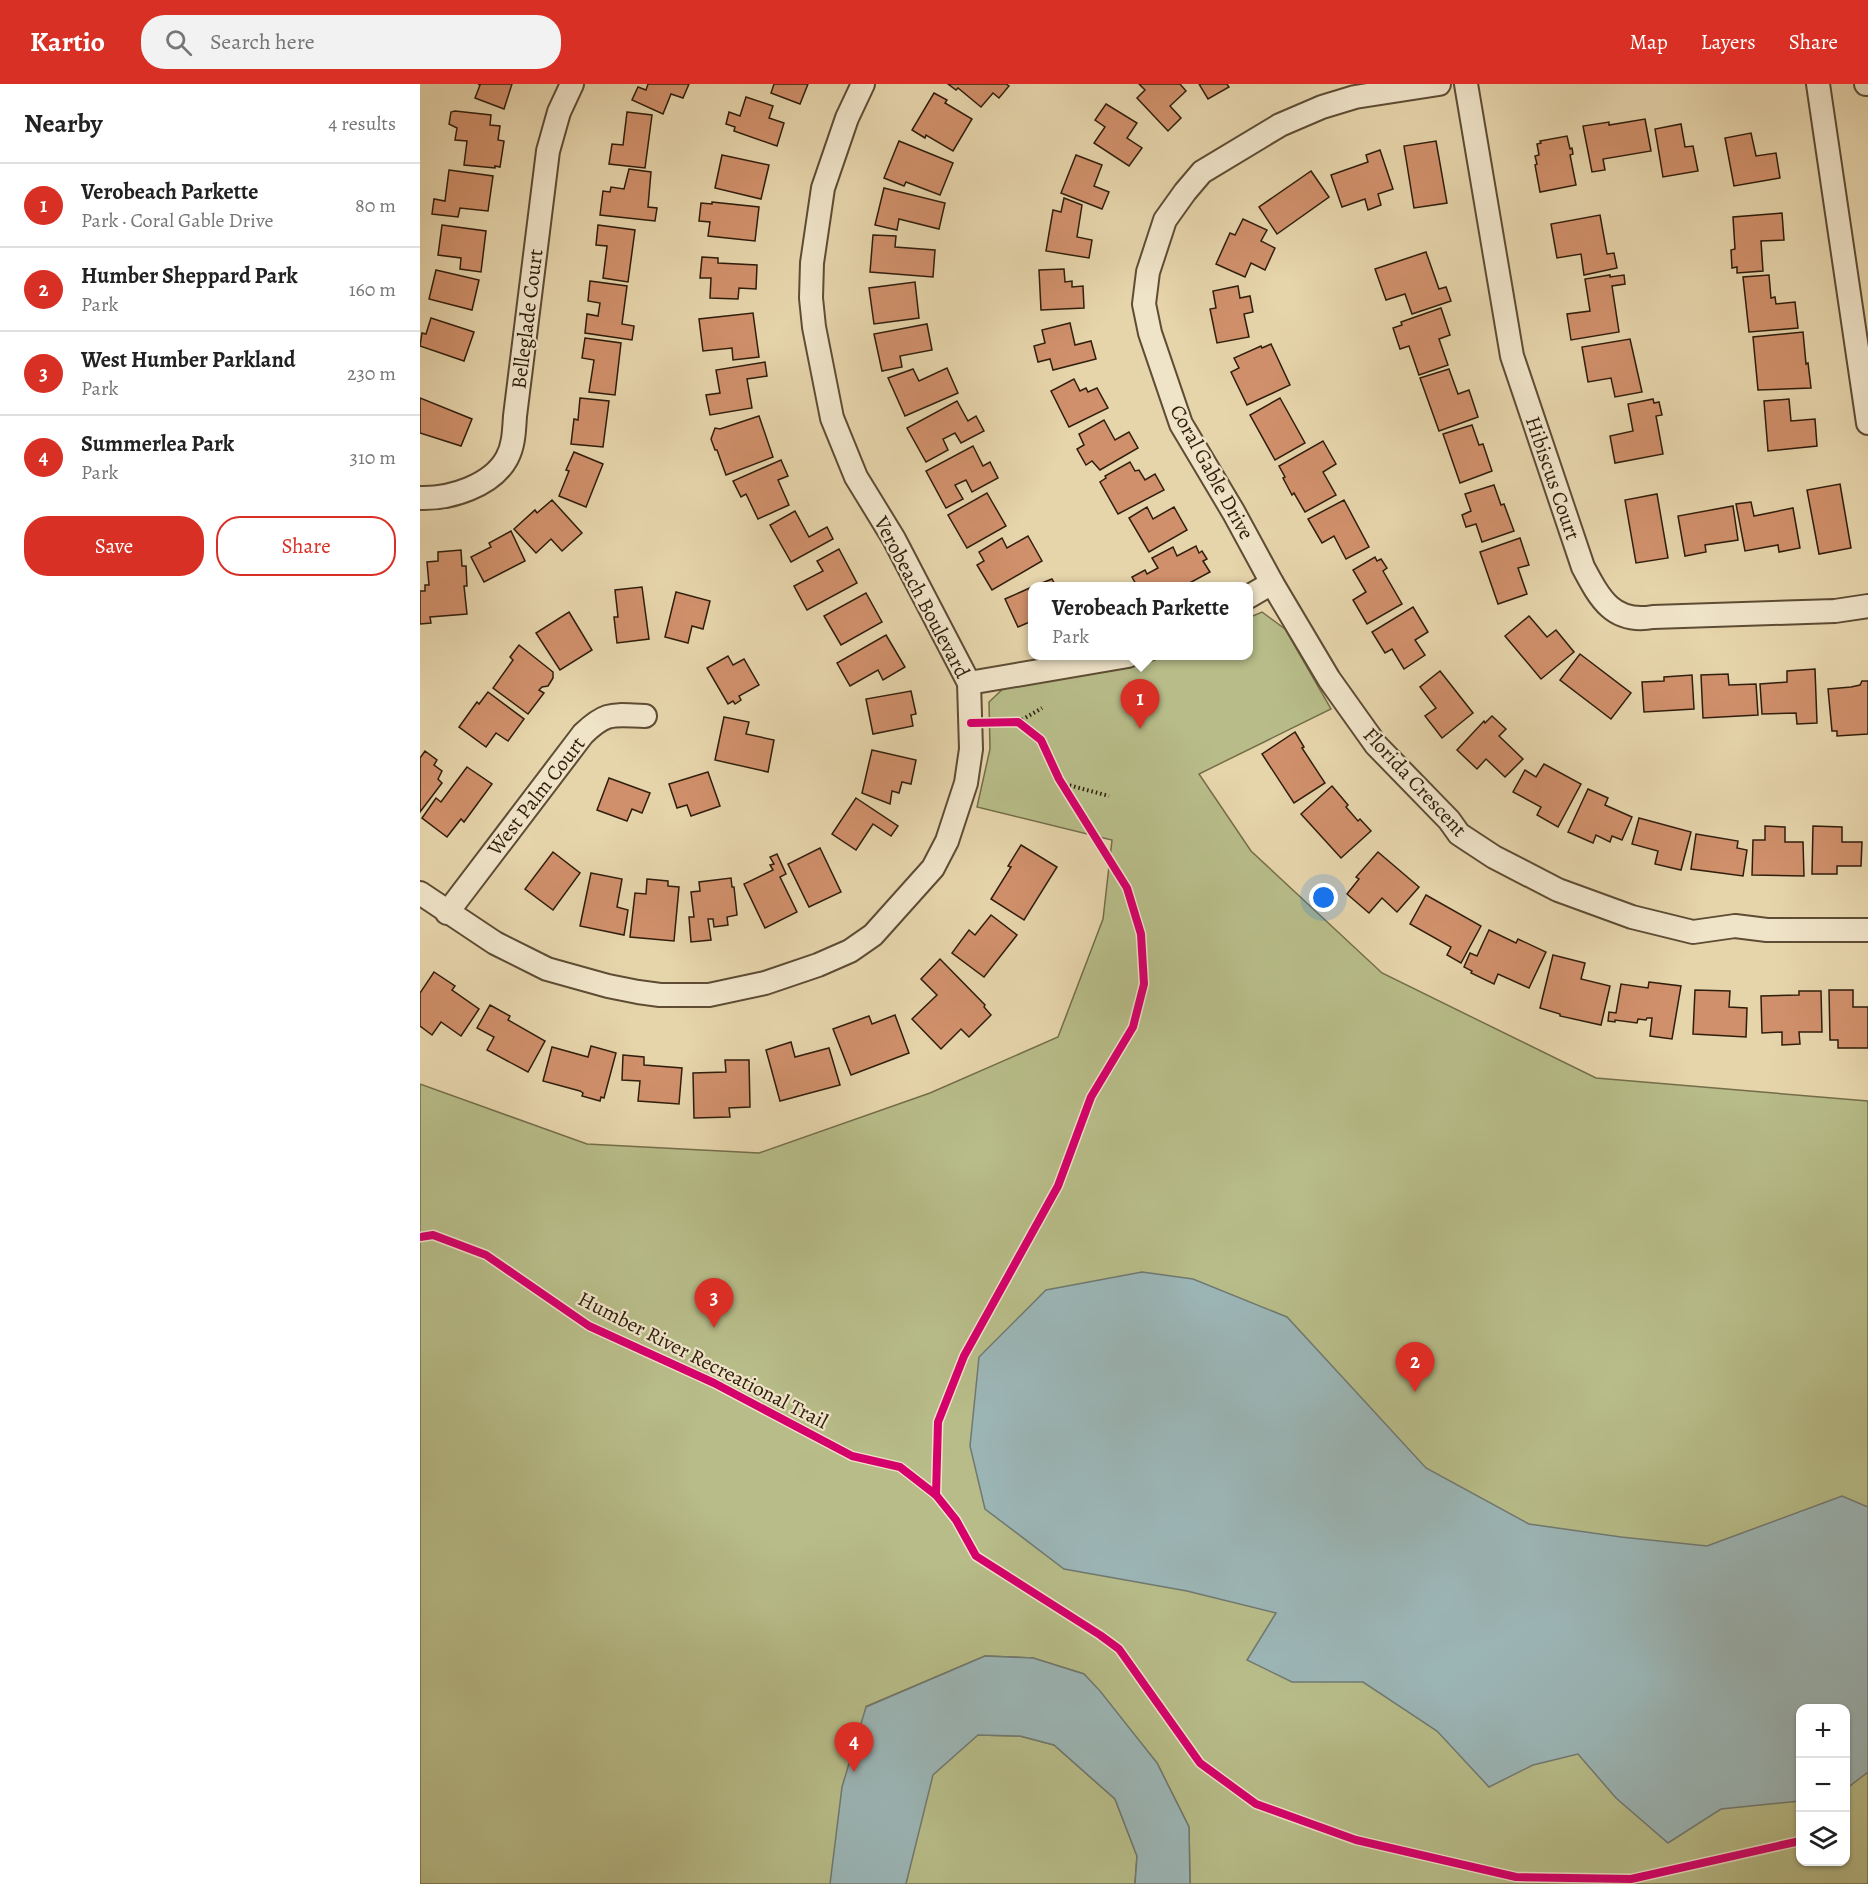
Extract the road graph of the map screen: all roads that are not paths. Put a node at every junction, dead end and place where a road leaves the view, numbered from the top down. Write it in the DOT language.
graph roads {
  1 [pos="572,84"];
  2 [pos="862,84"];
  3 [pos="1439,84"];
  4 [pos="1466,84"];
  5 [pos="1818,84"];
  6 [pos="1868,423"];
  7 [pos="420,498"];
  8 [pos="1272,583"];
  9 [pos="1253,594"];
  10 [pos="1868,606"];
  11 [pos="1105,660"];
  12 [pos="969,683"];
  13 [pos="645,716"];
  14 [pos="420,893"];
  15 [pos="447,913"];
  16 [pos="1868,930"];
  1 -- 7 [label="street, Belleglade Court"];
  2 -- 12 [label="street, Verobeach Boulevard"];
  3 -- 8 [label="street, Coral Gable Drive"];
  4 -- 10 [label="street, Hibiscus Court"];
  5 -- 6 [label="street"];
  8 -- 9 [label="street"];
  8 -- 16 [label="street, Florida Crescent"];
  11 -- 12 [label="street"];
  12 -- 15 [label="street, Verobeach Boulevard"];
  13 -- 15 [label="street, West Palm Court"];
  14 -- 15 [label="street, Verobeach Boulevard"];
}
